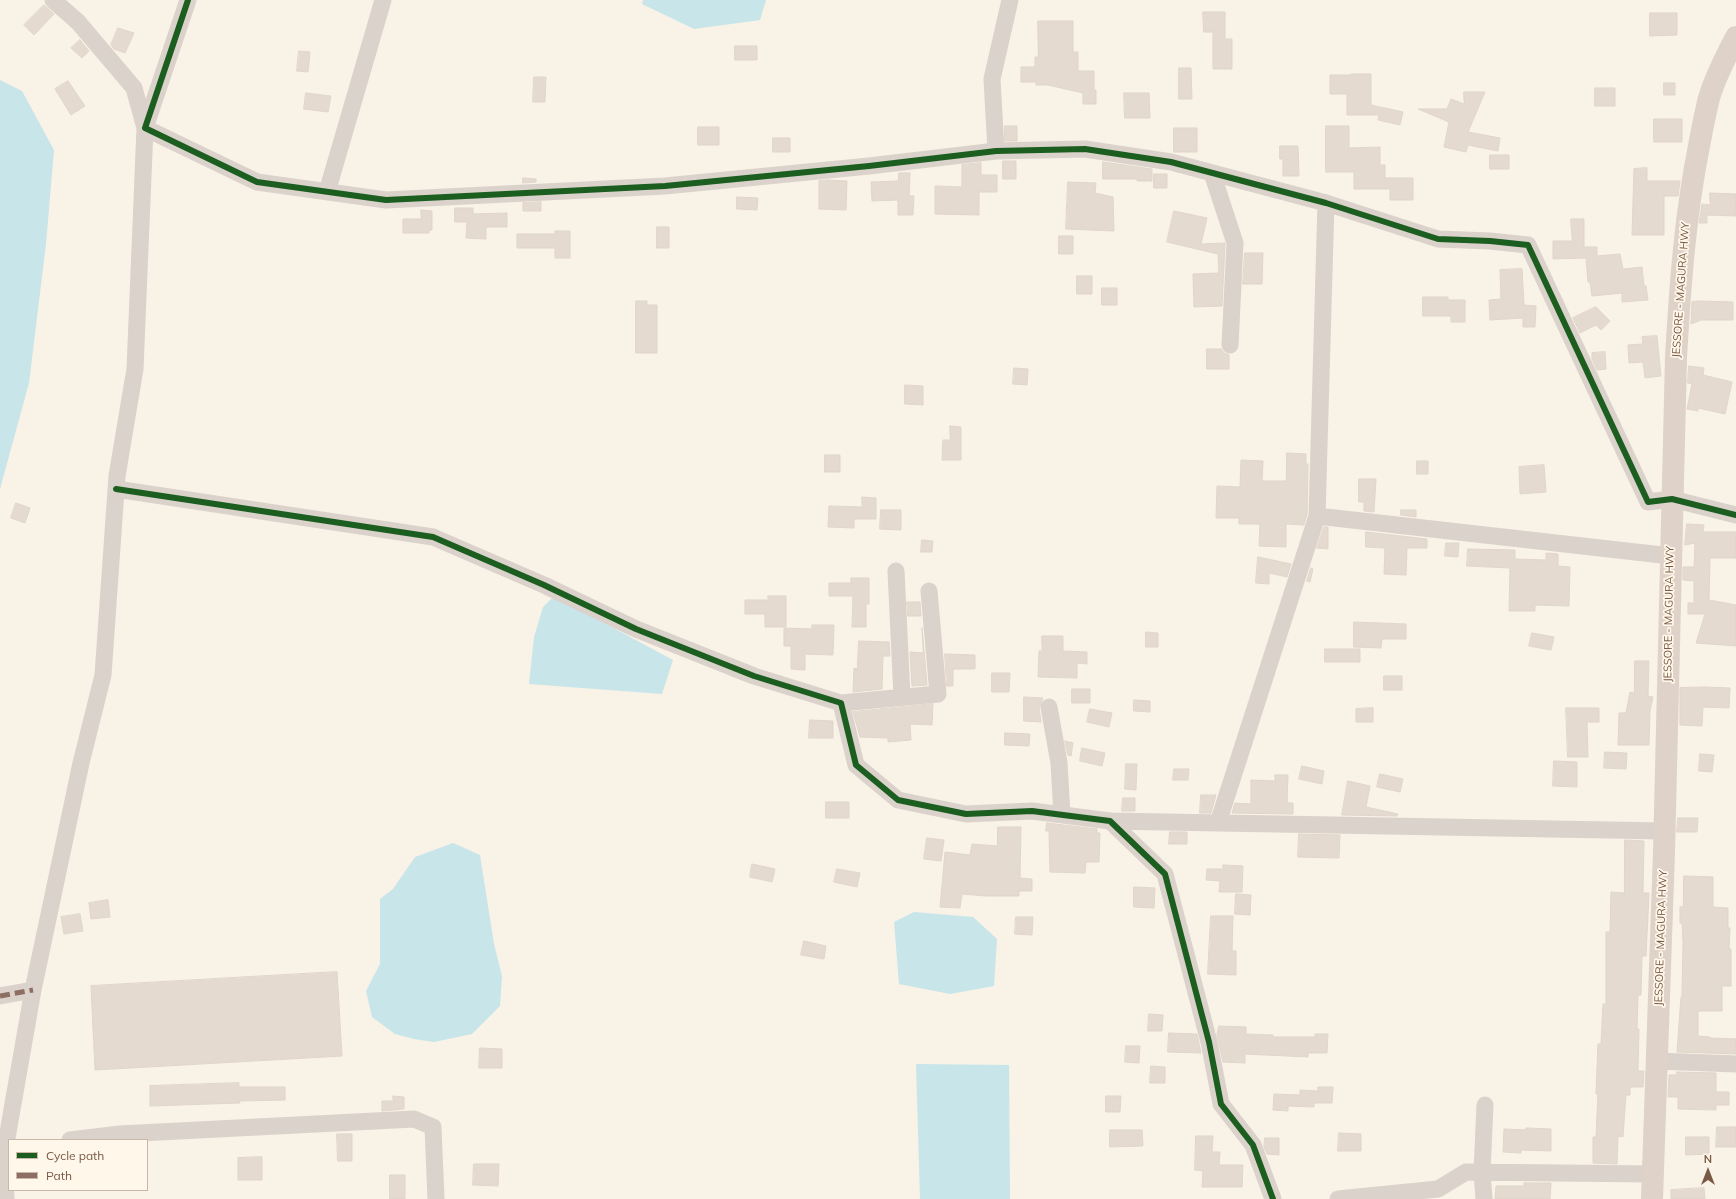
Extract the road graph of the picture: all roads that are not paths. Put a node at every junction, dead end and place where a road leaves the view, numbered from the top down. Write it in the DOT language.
graph roads {
  1 [pos="53,0"];
  2 [pos="188,0"];
  3 [pos="383,0"];
  4 [pos="1010,0"];
  5 [pos="1736,37"];
  6 [pos="145,128"];
  7 [pos="996,151"];
  8 [pos="1212,173"];
  9 [pos="327,192"];
  10 [pos="1326,202"];
  11 [pos="1230,345"];
  12 [pos="116,489"];
  13 [pos="1672,499"];
  14 [pos="1736,515"];
  15 [pos="1317,516"];
  16 [pos="1671,556"];
  17 [pos="896,571"];
  18 [pos="929,591"];
  19 [pos="902,697"];
  20 [pos="841,703"];
  21 [pos="1049,707"];
  22 [pos="1062,815"];
  23 [pos="1110,821"];
  24 [pos="1218,823"];
  25 [pos="1664,831"];
  26 [pos="33,990"];
  27 [pos="0,996"];
  28 [pos="1656,1061"];
  29 [pos="1736,1064"];
  30 [pos="1485,1105"];
  31 [pos="78,1139"];
  32 [pos="4,1155"];
  33 [pos="1482,1172"];
  34 [pos="1653,1174"];
  35 [pos="6,1199"];
  36 [pos="436,1199"];
  37 [pos="1273,1199"];
  38 [pos="1338,1199"];
  39 [pos="1484,1199"];
  40 [pos="1652,1199"];
  1 -- 6 [label="street"];
  2 -- 6 [label="street"];
  3 -- 9 [label="street"];
  4 -- 7 [label="street"];
  5 -- 13 [label="highway, JESSORE - MAGURA HWY"];
  6 -- 9 [label="street"];
  6 -- 12 [label="street"];
  7 -- 8 [label="street"];
  7 -- 9 [label="street"];
  8 -- 10 [label="street"];
  8 -- 11 [label="street"];
  10 -- 13 [label="street"];
  10 -- 15 [label="street"];
  12 -- 20 [label="street"];
  12 -- 26 [label="street"];
  13 -- 14 [label="street"];
  13 -- 16 [label="highway, JESSORE - MAGURA HWY"];
  15 -- 16 [label="street"];
  15 -- 24 [label="street"];
  16 -- 25 [label="highway, JESSORE - MAGURA HWY"];
  17 -- 19 [label="street"];
  18 -- 19 [label="street"];
  19 -- 20 [label="street"];
  20 -- 22 [label="street"];
  21 -- 22 [label="street"];
  22 -- 23 [label="street"];
  23 -- 24 [label="street"];
  23 -- 37 [label="street"];
  24 -- 25 [label="street"];
  25 -- 28 [label="highway, JESSORE - MAGURA HWY"];
  26 -- 27 [label="street"];
  26 -- 32 [label="street"];
  28 -- 29 [label="street"];
  28 -- 34 [label="highway, JESSORE - MAGURA HWY"];
  30 -- 33 [label="street"];
  31 -- 36 [label="street"];
  32 -- 35 [label="street"];
  33 -- 34 [label="street"];
  33 -- 38 [label="street"];
  33 -- 39 [label="street"];
  34 -- 40 [label="highway, JESSORE - MAGURA HWY"];
}
